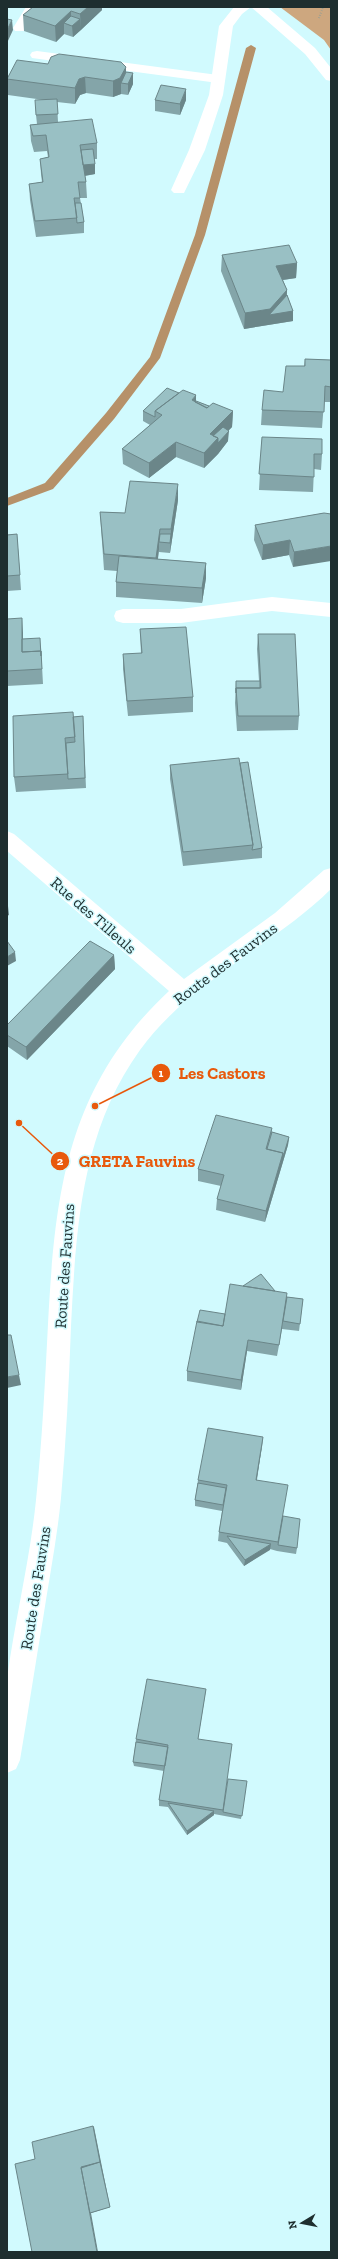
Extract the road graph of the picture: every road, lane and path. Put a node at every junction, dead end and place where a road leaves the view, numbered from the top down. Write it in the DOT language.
graph roads {
  1 [pos="33,7"];
  2 [pos="244,7"];
  3 [pos="258,7"];
  4 [pos="20,28"];
  5 [pos="37,55"];
  6 [pos="331,77"];
  7 [pos="218,79"];
  8 [pos="179,190"];
  9 [pos="331,610"];
  10 [pos="123,616"];
  11 [pos="7,839"];
  12 [pos="331,876"];
  13 [pos="182,990"];
  14 [pos="7,1760"];
  1 -- 4 [label="street"];
  2 -- 7 [label="street"];
  3 -- 6 [label="street"];
  5 -- 7 [label="street"];
  7 -- 8 [label="street"];
  9 -- 10 [label="street"];
  11 -- 13 [label="street, Rue des Tilleuls"];
  12 -- 13 [label="street, Route des Fauvins"];
  13 -- 14 [label="street, Route des Fauvins"];
}
